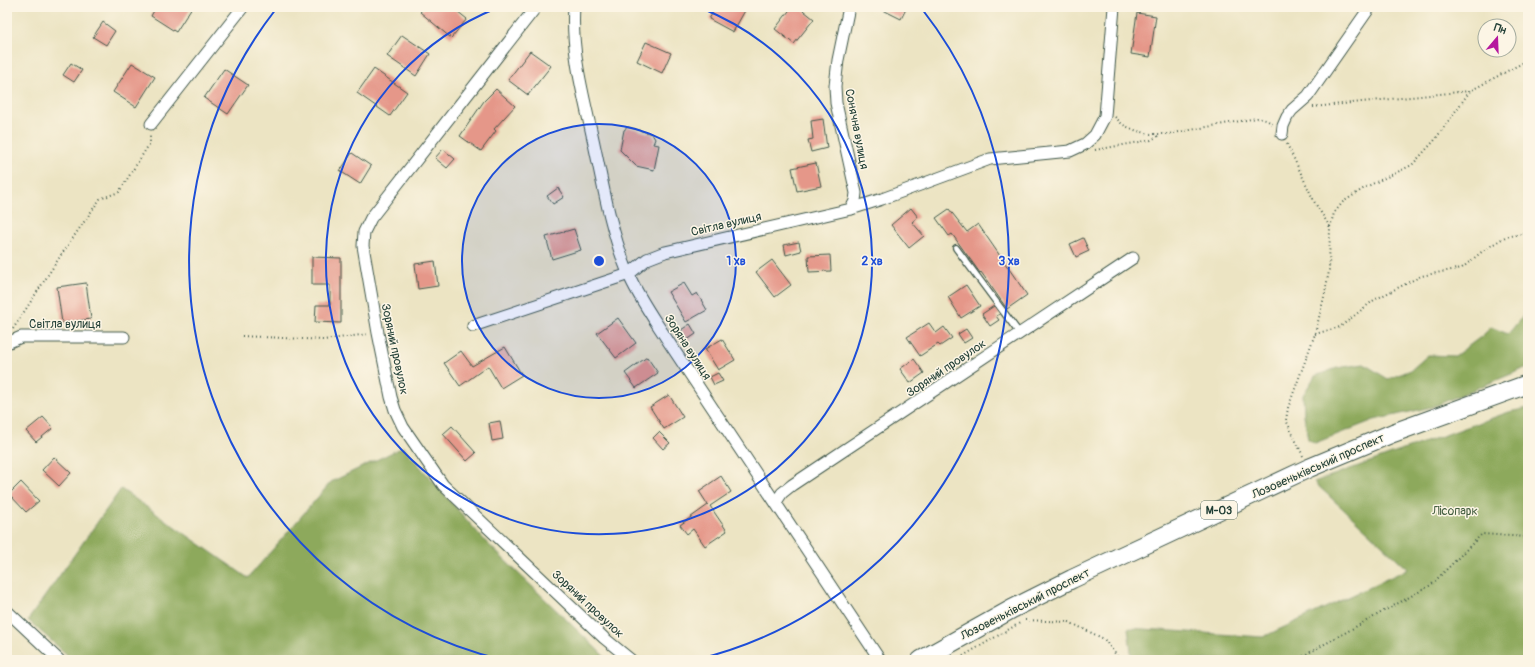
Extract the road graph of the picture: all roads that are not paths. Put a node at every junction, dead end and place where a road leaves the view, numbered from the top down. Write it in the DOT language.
graph roads {
  1 [pos="243,7"];
  2 [pos="536,7"];
  3 [pos="574,7"];
  4 [pos="850,7"];
  5 [pos="1114,7"];
  6 [pos="1370,7"];
  7 [pos="151,124"];
  8 [pos="1282,134"];
  9 [pos="851,208"];
  10 [pos="956,248"];
  11 [pos="1133,258"];
  12 [pos="629,274"];
  13 [pos="473,326"];
  14 [pos="1020,334"];
  15 [pos="124,337"];
  16 [pos="7,342"];
  17 [pos="1528,384"];
  18 [pos="776,502"];
  19 [pos="7,611"];
  20 [pos="59,660"];
  21 [pos="631,660"];
  22 [pos="880,660"];
  23 [pos="922,660"];
  1 -- 7 [label="street"];
  2 -- 21 [label="street, Зоряний провулок"];
  3 -- 12 [label="street, Зоряна вулиця"];
  4 -- 9 [label="street, Сонячна вулиця"];
  5 -- 9 [label="street, Світла вулиця"];
  6 -- 8 [label="street"];
  9 -- 12 [label="street, Світла вулиця"];
  10 -- 14 [label="lane"];
  11 -- 14 [label="street, Зоряний провулок"];
  12 -- 13 [label="street, Світла вулиця"];
  12 -- 18 [label="street, Зоряна вулиця"];
  14 -- 18 [label="street, Зоряний провулок"];
  15 -- 16 [label="street, Світла вулиця"];
  17 -- 23 [label="highway, Лозовеньківський проспект / М-03"];
  18 -- 22 [label="street, Зоряна вулиця"];
  19 -- 20 [label="street"];
}
